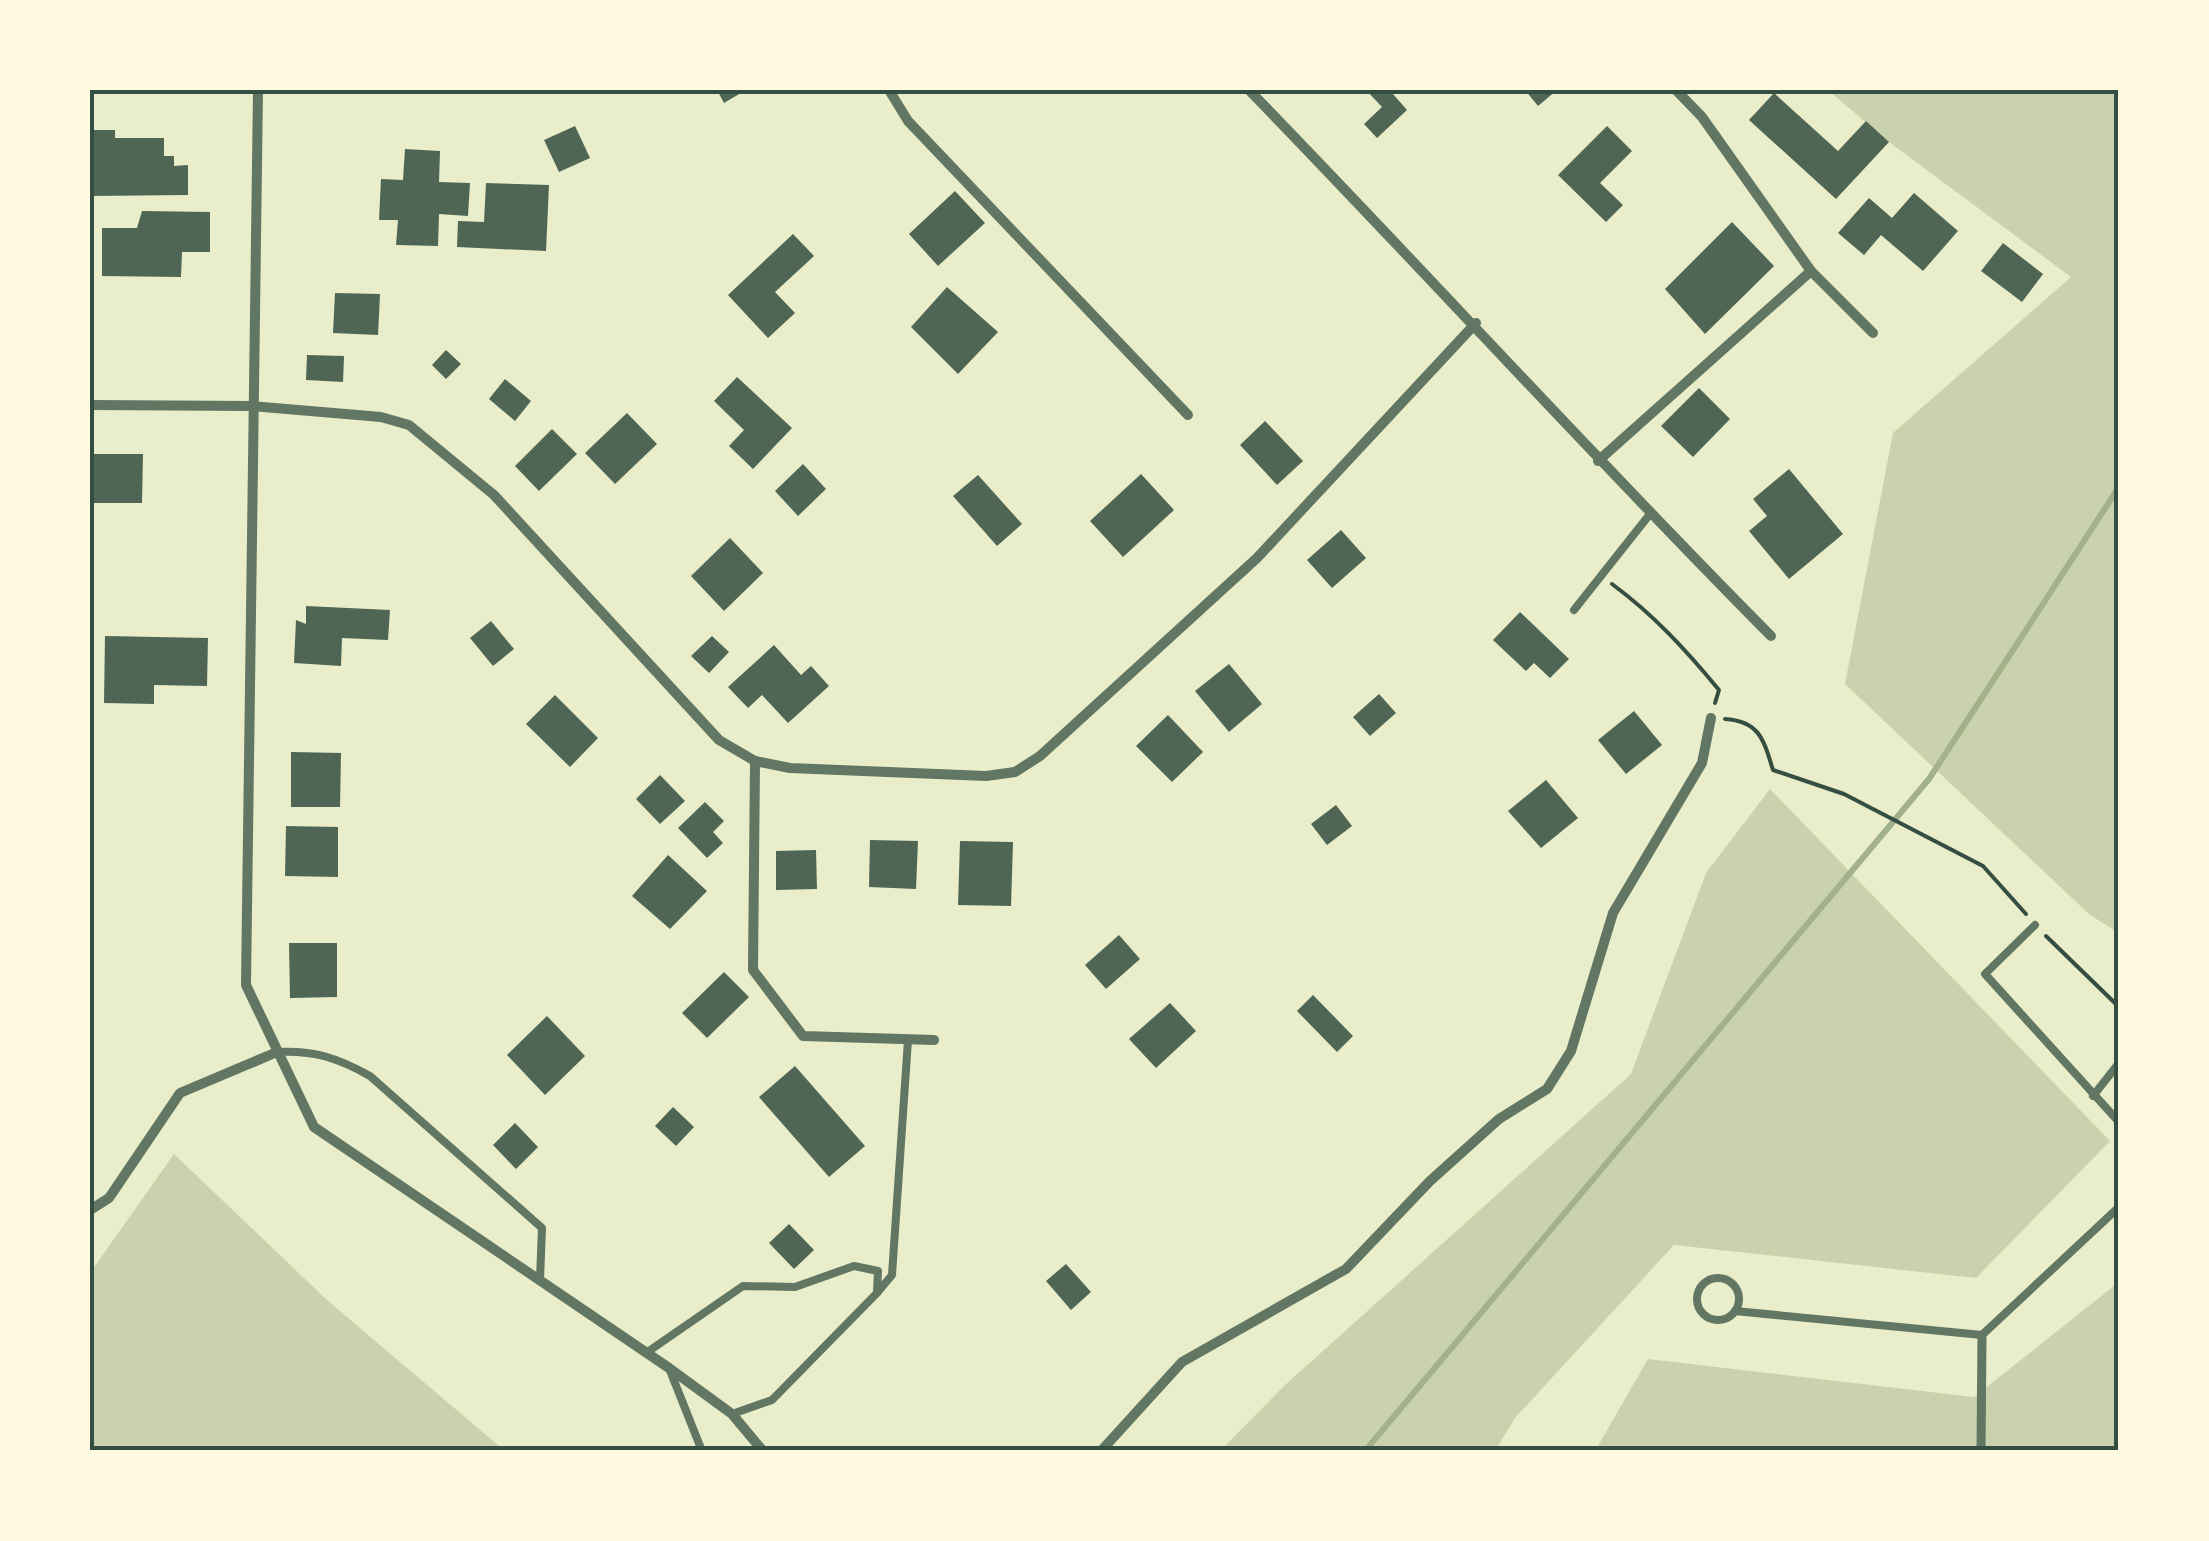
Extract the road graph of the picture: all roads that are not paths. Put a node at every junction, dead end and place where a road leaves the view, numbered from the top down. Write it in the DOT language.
graph roads {
  1 [pos="258,90"];
  2 [pos="888,90"];
  3 [pos="1249,90"];
  4 [pos="1676,90"];
  5 [pos="1811,271"];
  6 [pos="1476,323"];
  7 [pos="1872,333"];
  8 [pos="90,405"];
  9 [pos="251,406"];
  10 [pos="1188,414"];
  11 [pos="1598,460"];
  12 [pos="1650,514"];
  13 [pos="1574,610"];
  14 [pos="1771,636"];
  15 [pos="1711,718"];
  16 [pos="756,760"];
  17 [pos="2035,925"];
  18 [pos="908,1040"];
  19 [pos="934,1040"];
  20 [pos="278,1052"];
  21 [pos="2119,1063"];
  22 [pos="2093,1096"];
  23 [pos="2119,1122"];
  24 [pos="2119,1207"];
  25 [pos="90,1210"];
  26 [pos="540,1280"];
  27 [pos="876,1294"];
  28 [pos="1736,1310"];
  29 [pos="1982,1335"];
  30 [pos="646,1352"];
  31 [pos="669,1368"];
  32 [pos="732,1414"];
  33 [pos="702,1451"];
  34 [pos="763,1451"];
  35 [pos="1101,1451"];
  36 [pos="1981,1451"];
  1 -- 9 [label="street"];
  2 -- 10 [label="street"];
  3 -- 6 [label="street"];
  4 -- 5 [label="street"];
  5 -- 7 [label="street"];
  5 -- 11 [label="street"];
  6 -- 11 [label="street"];
  6 -- 16 [label="street"];
  8 -- 9 [label="street"];
  9 -- 16 [label="street"];
  9 -- 20 [label="street"];
  11 -- 12 [label="street"];
  12 -- 13 [label="lane"];
  12 -- 14 [label="street"];
  15 -- 35 [label="street"];
  16 -- 18 [label="street"];
  17 -- 22 [label="lane"];
  18 -- 19 [label="street"];
  18 -- 27 [label="lane"];
  20 -- 25 [label="street"];
  20 -- 26 [label="street"];
  20 -- 26 [label="lane"];
  21 -- 22 [label="lane"];
  22 -- 23 [label="lane"];
  24 -- 29 [label="lane"];
  26 -- 30 [label="street"];
  27 -- 30 [label="lane"];
  27 -- 32 [label="lane"];
  28 -- 28 [label="lane"];
  28 -- 29 [label="lane"];
  29 -- 36 [label="street"];
  30 -- 31 [label="street"];
  31 -- 32 [label="street"];
  31 -- 33 [label="lane"];
  32 -- 34 [label="street"];
}
